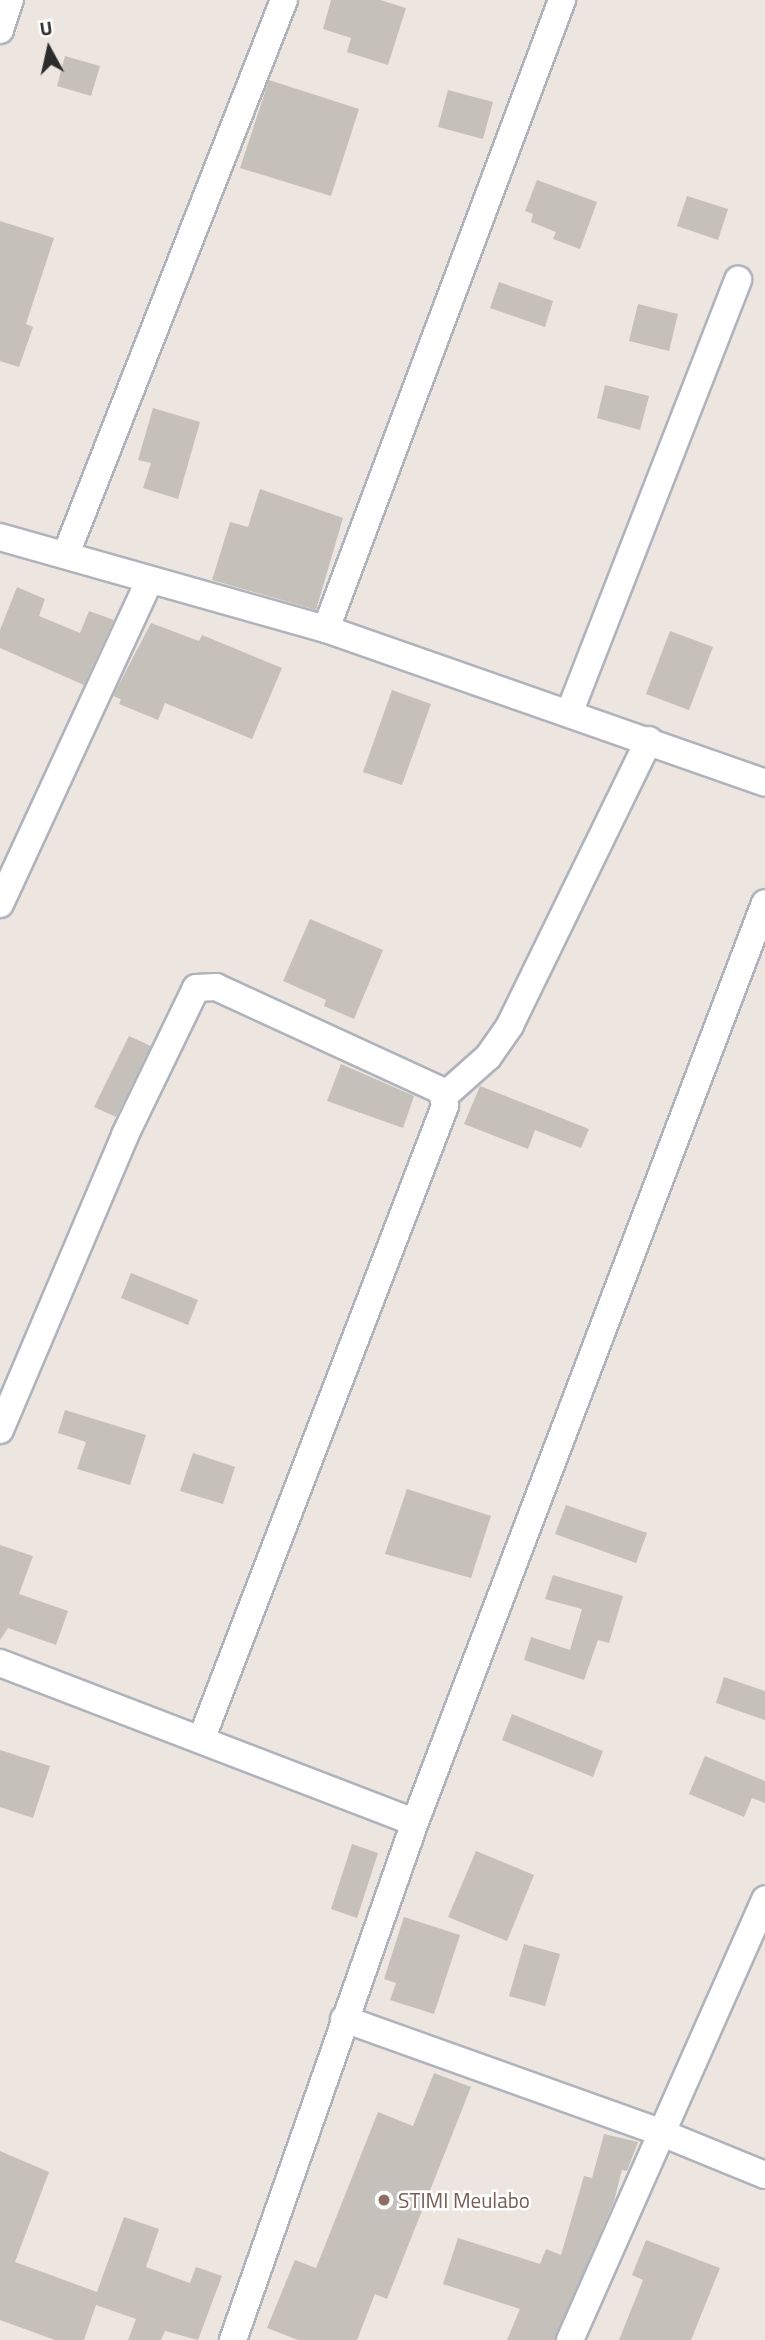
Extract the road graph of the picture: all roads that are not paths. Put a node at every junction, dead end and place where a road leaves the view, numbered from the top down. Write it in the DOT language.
graph roads {
  1 [pos="10,0"];
  2 [pos="284,0"];
  3 [pos="562,0"];
  4 [pos="0,30"];
  5 [pos="737,280"];
  6 [pos="0,537"];
  7 [pos="66,554"];
  8 [pos="149,581"];
  9 [pos="326,629"];
  10 [pos="570,711"];
  11 [pos="649,740"];
  12 [pos="765,783"];
  13 [pos="765,903"];
  14 [pos="0,904"];
  15 [pos="444,1096"];
  16 [pos="0,1430"];
  17 [pos="0,1662"];
  18 [pos="201,1740"];
  19 [pos="415,1822"];
  20 [pos="765,1899"];
  21 [pos="344,2019"];
  22 [pos="662,2133"];
  23 [pos="765,2175"];
  24 [pos="233,2340"];
  25 [pos="570,2340"];
  1 -- 4 [label="street"];
  2 -- 7 [label="street"];
  3 -- 9 [label="street"];
  5 -- 10 [label="street"];
  6 -- 7 [label="street"];
  7 -- 8 [label="street"];
  8 -- 9 [label="street"];
  8 -- 14 [label="street"];
  9 -- 10 [label="street"];
  10 -- 11 [label="street"];
  11 -- 12 [label="street"];
  11 -- 15 [label="street"];
  13 -- 19 [label="street"];
  15 -- 16 [label="street"];
  15 -- 18 [label="street"];
  17 -- 18 [label="street"];
  18 -- 19 [label="street"];
  19 -- 21 [label="street"];
  20 -- 22 [label="street"];
  21 -- 22 [label="street"];
  21 -- 24 [label="street"];
  22 -- 23 [label="street"];
  22 -- 25 [label="street"];
}
